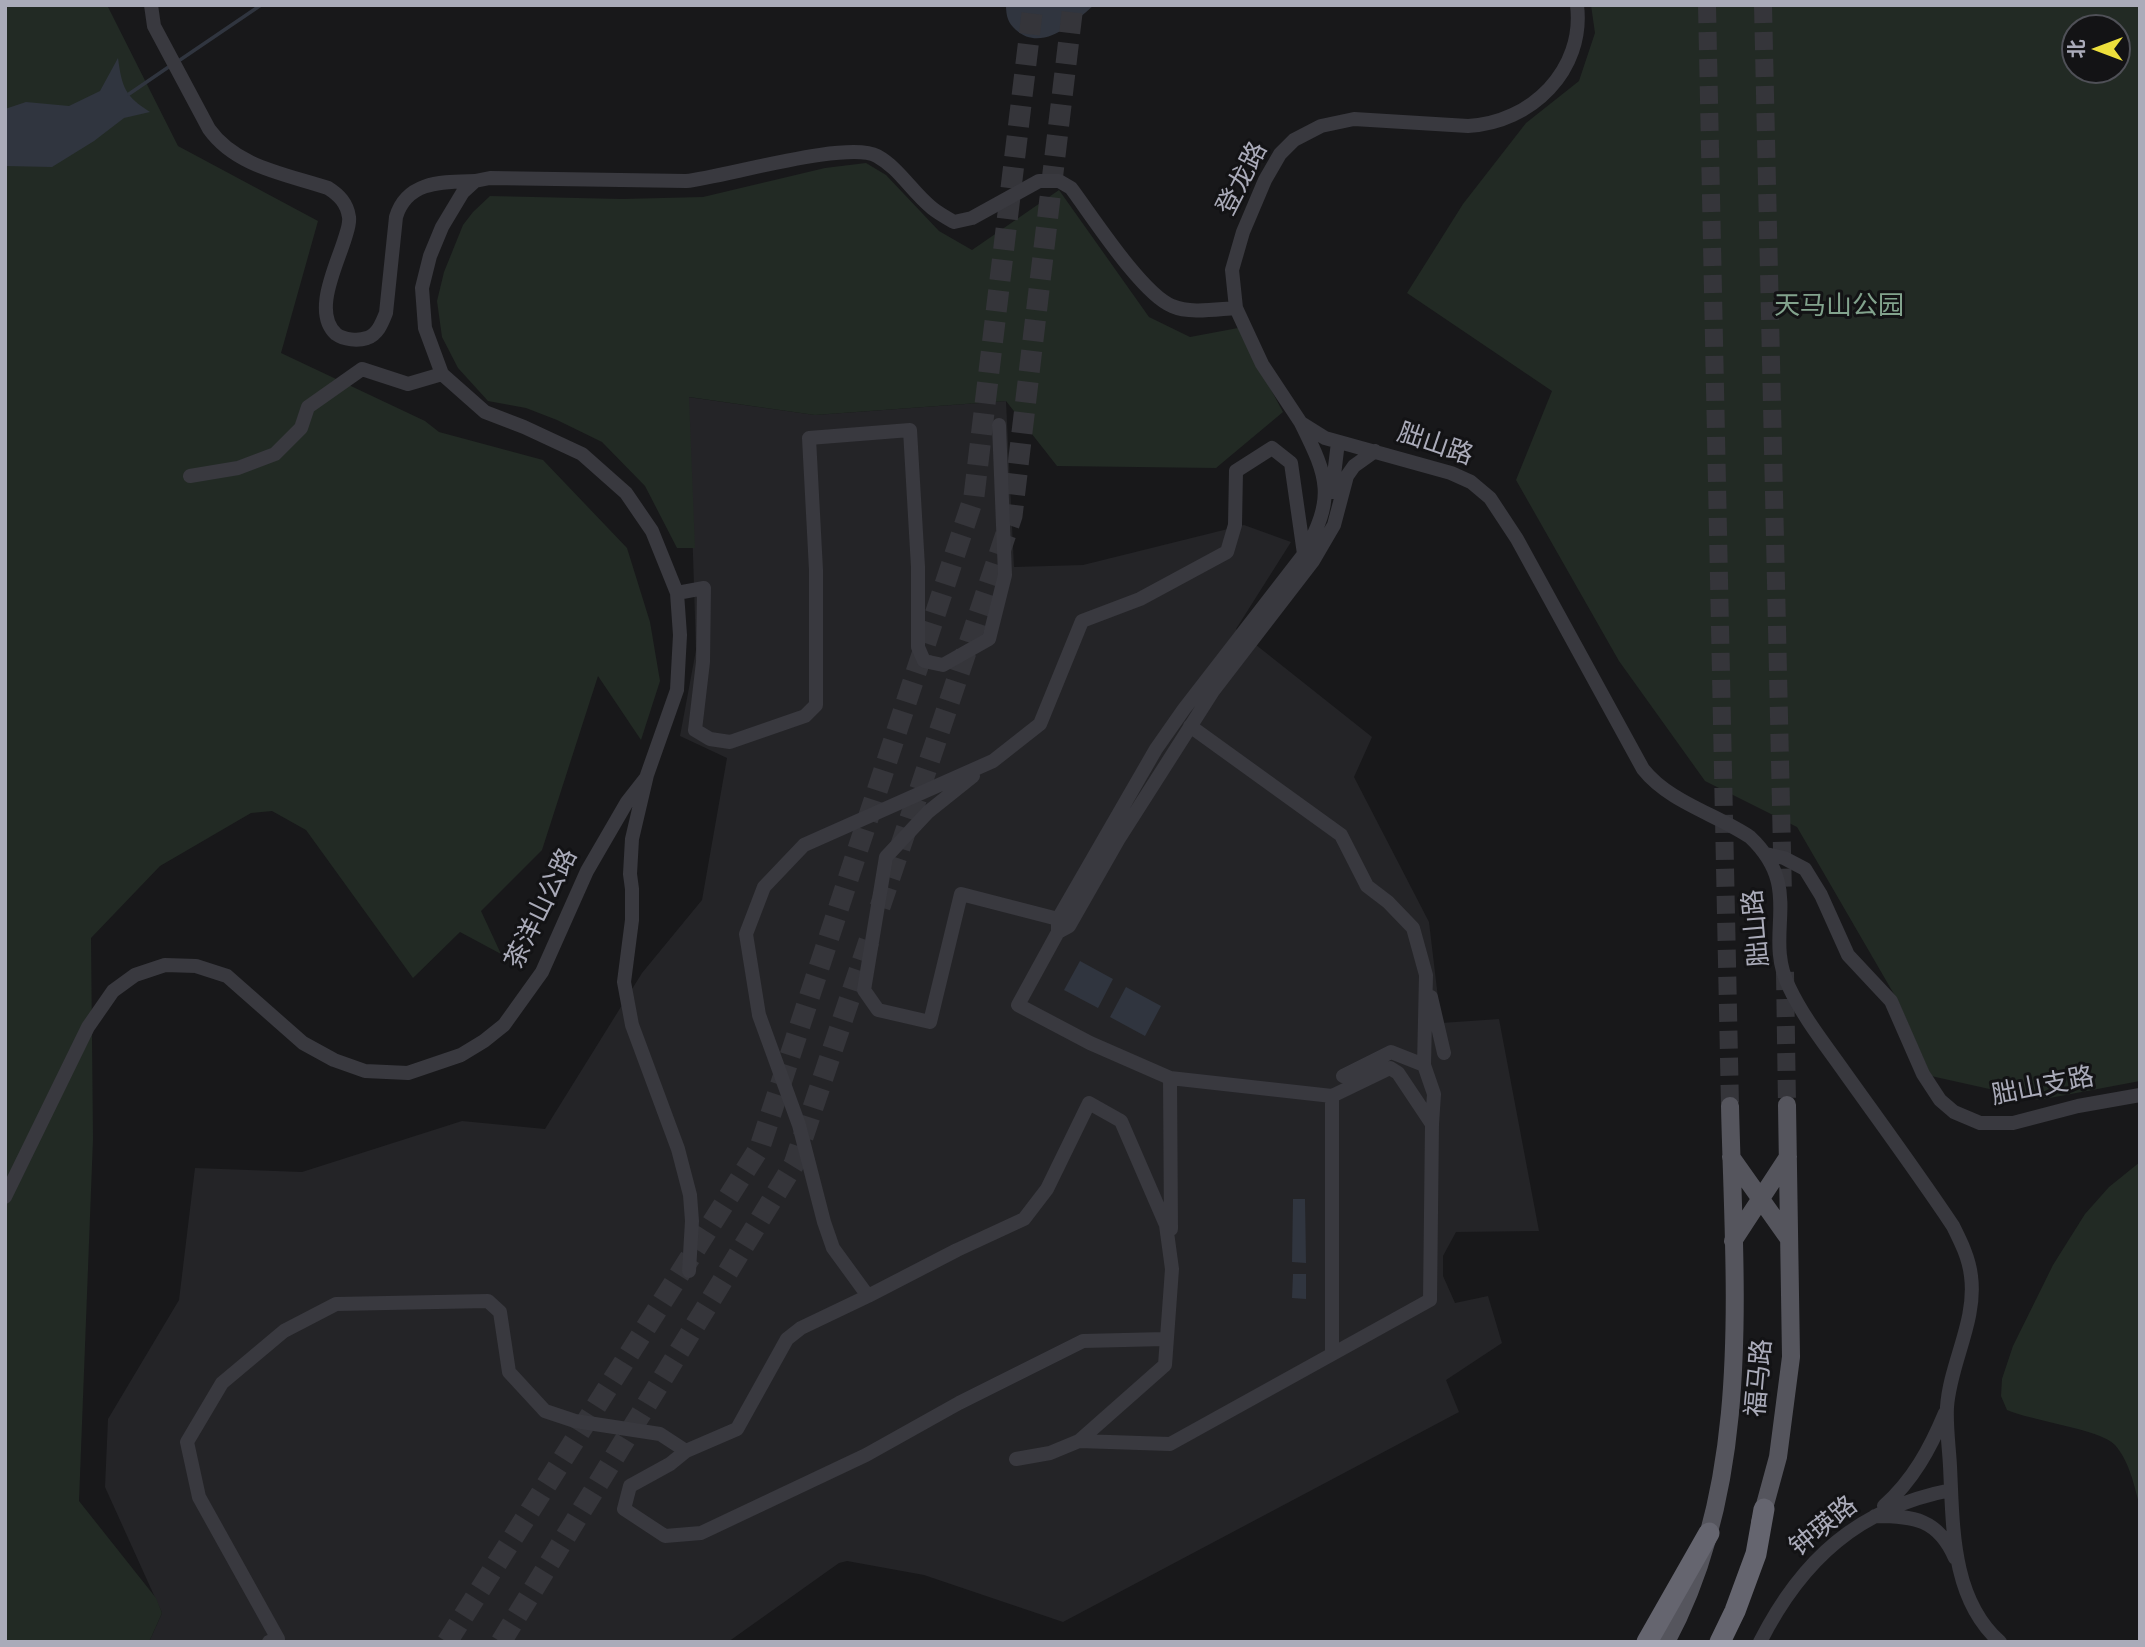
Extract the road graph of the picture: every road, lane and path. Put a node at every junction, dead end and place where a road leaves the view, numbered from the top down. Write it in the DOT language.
graph roads {
  1 [pos="151,5"];
  2 [pos="1577,5"];
  3 [pos="475,181"];
  4 [pos="1236,308"];
  5 [pos="442,374"];
  6 [pos="1301,423"];
  7 [pos="999,425"];
  8 [pos="1338,442"];
  9 [pos="1375,451"];
  10 [pos="190,476"];
  11 [pos="1333,497"];
  12 [pos="1308,557"];
  13 [pos="677,593"];
  14 [pos="1229,660"];
  15 [pos="1190,726"];
  16 [pos="993,761"];
  17 [pos="1157,762"];
  18 [pos="647,775"];
  19 [pos="1766,854"];
  20 [pos="1058,926"];
  21 [pos="1426,975"];
  22 [pos="1444,1054"];
  23 [pos="1424,1065"];
  24 [pos="1343,1076"];
  25 [pos="1170,1078"];
  26 [pos="2140,1095"];
  27 [pos="1332,1096"];
  28 [pos="1787,1105"];
  29 [pos="1730,1106"];
  30 [pos="1432,1124"];
  31 [pos="1731,1157"];
  32 [pos="1788,1157"];
  33 [pos="5,1197"];
  34 [pos="1760,1198"];
  35 [pos="1790,1239"];
  36 [pos="1733,1241"];
  37 [pos="1172,1269"];
  38 [pos="688,1271"];
  39 [pos="868,1296"];
  40 [pos="1165,1339"];
  41 [pos="1332,1354"];
  42 [pos="1947,1409"];
  43 [pos="1079,1441"];
  44 [pos="686,1451"];
  45 [pos="1016,1459"];
  46 [pos="1951,1490"];
  47 [pos="1764,1509"];
  48 [pos="1874,1516"];
  49 [pos="1709,1532"];
  50 [pos="1959,1567"];
  51 [pos="269,1642"];
  52 [pos="1647,1642"];
  53 [pos="1666,1642"];
  54 [pos="1710,1642"];
  55 [pos="1720,1642"];
  56 [pos="1760,1642"];
  57 [pos="2000,1642"];
  1 -- 3 [label="street"];
  2 -- 4 [label="street, 登龙路"];
  3 -- 4 [label="street"];
  3 -- 5 [label="street"];
  4 -- 6 [label="street, 登龙路"];
  5 -- 10 [label="street"];
  5 -- 13 [label="street"];
  6 -- 8 [label="street, 登龙路"];
  6 -- 11 [label="street"];
  7 -- 13 [label="street"];
  8 -- 9 [label="street, 登龙路"];
  8 -- 11 [label="street"];
  9 -- 11 [label="street"];
  9 -- 19 [label="street, 胐山路"];
  11 -- 12 [label="street"];
  12 -- 14 [label="street"];
  12 -- 16 [label="street"];
  13 -- 18 [label="street"];
  14 -- 15 [label="street"];
  14 -- 17 [label="street"];
  15 -- 17 [label="street"];
  15 -- 21 [label="street"];
  16 -- 20 [label="street"];
  16 -- 39 [label="street"];
  17 -- 20 [label="street"];
  18 -- 33 [label="street, 茶洋山公路"];
  18 -- 38 [label="street"];
  19 -- 26 [label="street, 胐山支路"];
  19 -- 42 [label="street, 胐山路"];
  20 -- 25 [label="street"];
  21 -- 22 [label="street"];
  21 -- 23 [label="street"];
  23 -- 24 [label="street"];
  23 -- 30 [label="street"];
  25 -- 27 [label="street"];
  25 -- 37 [label="street"];
  27 -- 30 [label="street"];
  27 -- 41 [label="street"];
  28 -- 32 [label="main road, 福马路"];
  29 -- 31 [label="main road, 福马路"];
  30 -- 41 [label="street"];
  31 -- 32 [label="main road"];
  31 -- 34 [label="main road"];
  31 -- 36 [label="main road, 福马路"];
  32 -- 34 [label="main road"];
  32 -- 35 [label="main road, 福马路"];
  34 -- 35 [label="main road"];
  34 -- 36 [label="main road"];
  35 -- 36 [label="main road"];
  35 -- 47 [label="main road, 福马路"];
  36 -- 49 [label="main road, 福马路"];
  37 -- 39 [label="street"];
  37 -- 40 [label="street"];
  39 -- 44 [label="street"];
  40 -- 43 [label="street"];
  40 -- 44 [label="street"];
  41 -- 43 [label="street"];
  42 -- 46 [label="street, 胐山路"];
  42 -- 48 [label="street"];
  43 -- 45 [label="street"];
  44 -- 51 [label="street"];
  46 -- 48 [label="street, 钟瑛路"];
  46 -- 50 [label="street, 胐山路"];
  47 -- 54 [label="main road, 福马路"];
  47 -- 55 [label="highway"];
  48 -- 50 [label="street"];
  48 -- 56 [label="street, 钟瑛路"];
  49 -- 52 [label="highway"];
  49 -- 53 [label="main road, 福马路"];
  50 -- 57 [label="street"];
}
